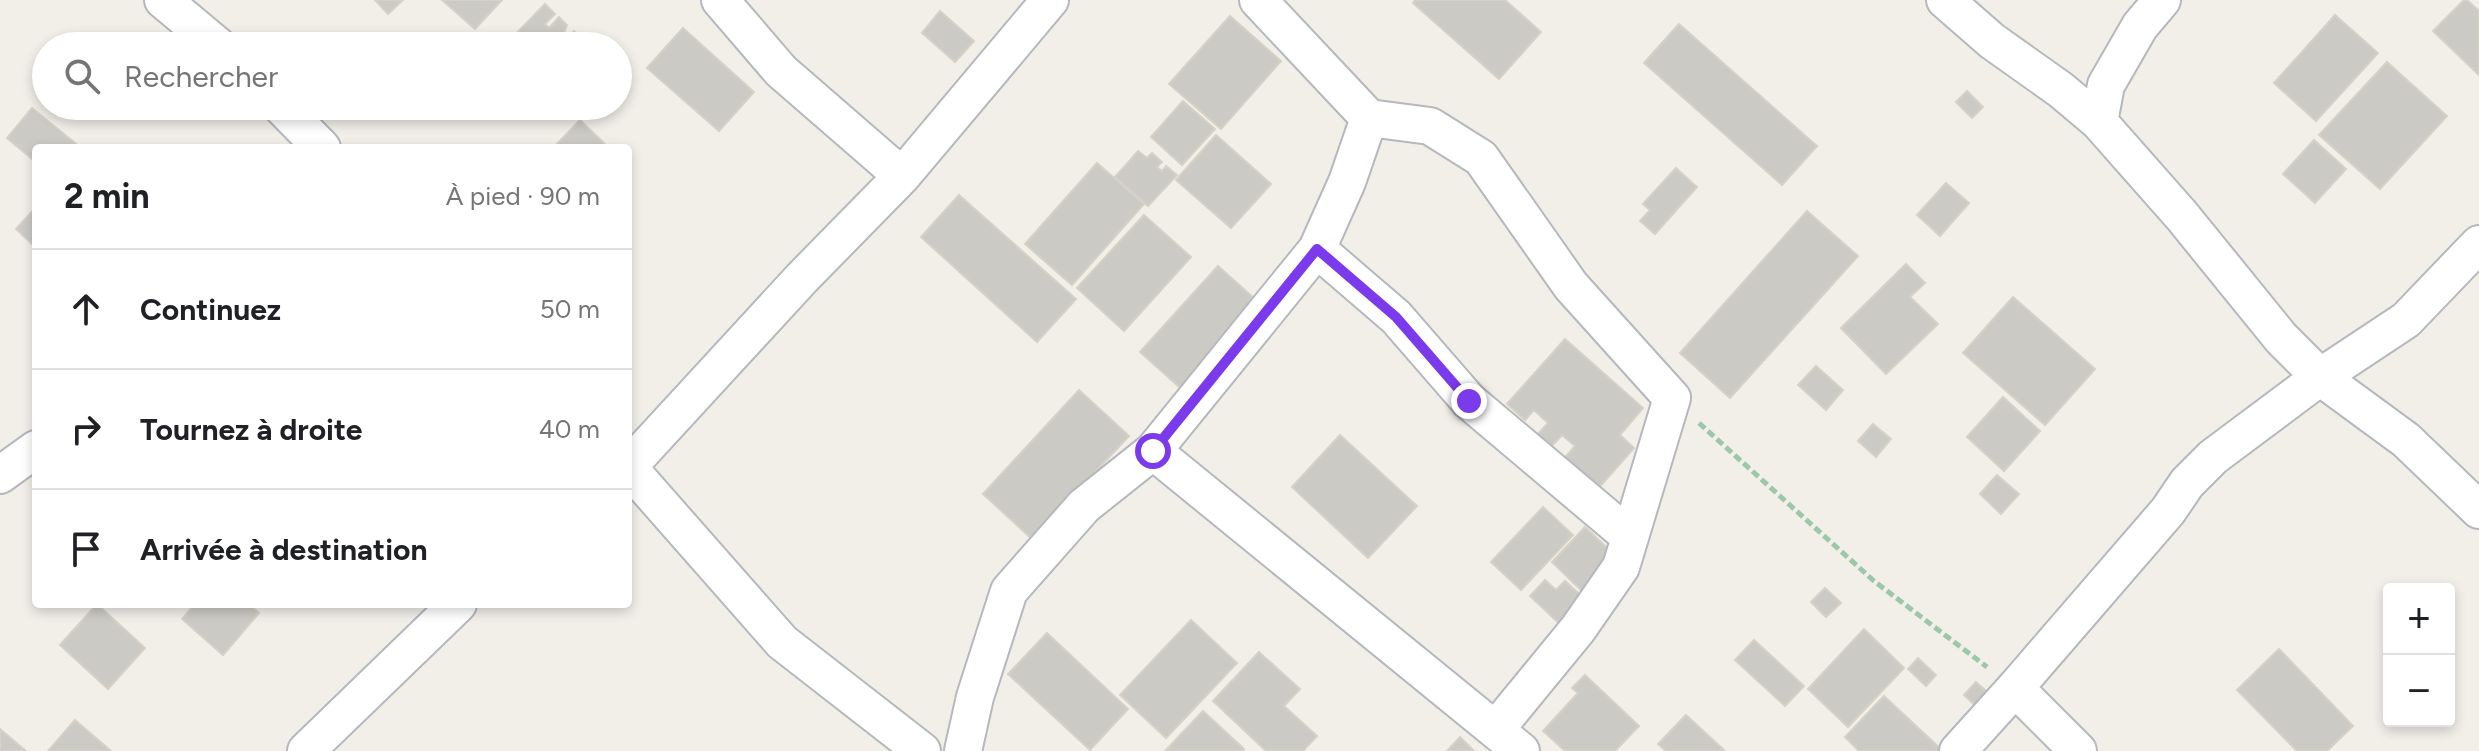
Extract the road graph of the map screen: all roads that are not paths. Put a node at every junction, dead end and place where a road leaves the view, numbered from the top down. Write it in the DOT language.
graph roads {
  1 [pos="163,0"];
  2 [pos="720,0"];
  3 [pos="1050,0"];
  4 [pos="1258,0"];
  5 [pos="1945,0"];
  6 [pos="2162,0"];
  7 [pos="201,32"];
  8 [pos="1369,118"];
  9 [pos="295,120"];
  10 [pos="2099,122"];
  11 [pos="318,144"];
  12 [pos="902,176"];
  13 [pos="2479,244"];
  14 [pos="1317,249"];
  15 [pos="2320,377"];
  16 [pos="1153,451"];
  17 [pos="32,452"];
  18 [pos="632,463"];
  19 [pos="632,472"];
  20 [pos="0,475"];
  21 [pos="2479,510"];
  22 [pos="1629,536"];
  23 [pos="454,608"];
  24 [pos="2015,688"];
  25 [pos="1508,740"];
  26 [pos="306,751"];
  27 [pos="922,751"];
  28 [pos="963,751"];
  29 [pos="1958,751"];
  30 [pos="2078,751"];
  1 -- 7 [label="street"];
  2 -- 12 [label="street"];
  3 -- 12 [label="street"];
  4 -- 8 [label="street"];
  5 -- 10 [label="street"];
  6 -- 10 [label="street"];
  8 -- 14 [label="street"];
  8 -- 22 [label="street"];
  9 -- 11 [label="street"];
  10 -- 15 [label="street"];
  12 -- 18 [label="street"];
  13 -- 15 [label="street"];
  14 -- 16 [label="street"];
  14 -- 22 [label="street"];
  15 -- 21 [label="street"];
  15 -- 24 [label="street"];
  16 -- 25 [label="street"];
  16 -- 28 [label="street"];
  17 -- 20 [label="street"];
  19 -- 27 [label="street"];
  22 -- 25 [label="street"];
  23 -- 26 [label="street"];
  24 -- 29 [label="street"];
  24 -- 30 [label="street"];
}
